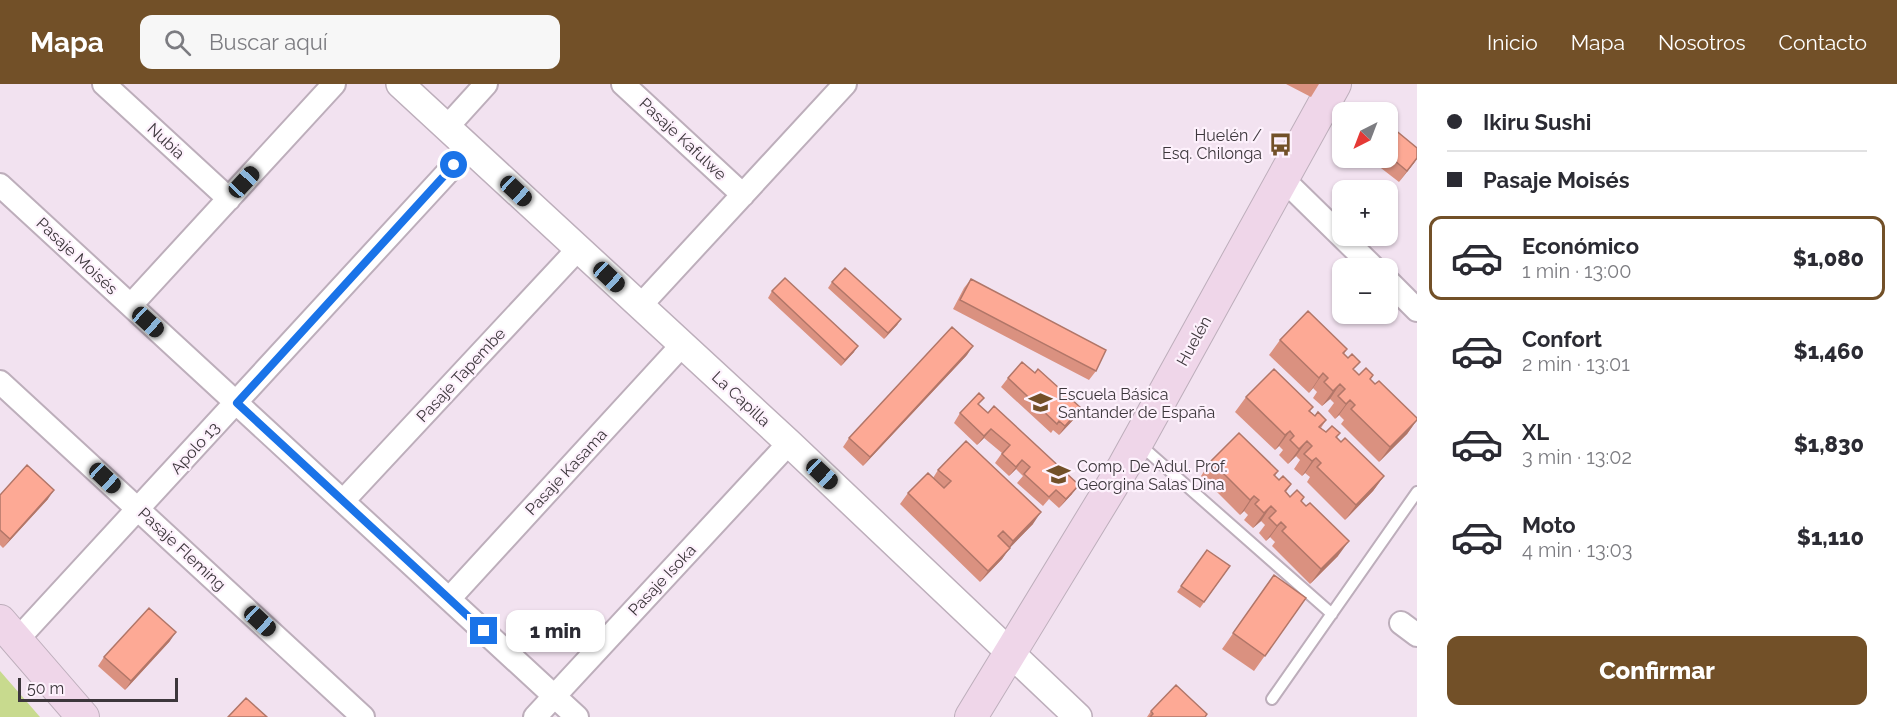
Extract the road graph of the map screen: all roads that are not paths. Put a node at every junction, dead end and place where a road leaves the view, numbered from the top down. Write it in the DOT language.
graph roads {
  1 [pos="104,84"];
  2 [pos="334,84"];
  3 [pos="400,84"];
  4 [pos="486,84"];
  5 [pos="623,84"];
  6 [pos="1335,84"];
  7 [pos="838,87"];
  8 [pos="447,127"];
  9 [pos="470,147"];
  10 [pos="1282,179"];
  11 [pos="0,185"];
  12 [pos="743,195"];
  13 [pos="229,199"];
  14 [pos="579,248"];
  15 [pos="1364,258"];
  16 [pos="1398,290"];
  17 [pos="1415,304"];
  18 [pos="131,305"];
  19 [pos="640,306"];
  20 [pos="682,345"];
  21 [pos="1,385"];
  22 [pos="237,403"];
  23 [pos="1137,442"];
  24 [pos="789,443"];
  25 [pos="1417,492"];
  26 [pos="343,501"];
  27 [pos="139,510"];
  28 [pos="449,599"];
  29 [pos="1332,614"];
  30 [pos="8,631"];
  31 [pos="1011,653"];
  32 [pos="555,696"];
  33 [pos="1272,699"];
  34 [pos="83,717"];
  35 [pos="363,717"];
  36 [pos="535,717"];
  37 [pos="578,717"];
  38 [pos="971,717"];
  39 [pos="1078,717"];
  1 -- 13 [label="street, Nubia"];
  2 -- 13 [label="street"];
  3 -- 8 [label="street, La Capilla"];
  4 -- 8 [label="street"];
  5 -- 12 [label="street, Pasaje Kafulwe"];
  6 -- 10 [label="main road, Huelén"];
  7 -- 12 [label="street"];
  8 -- 9 [label="street, La Capilla"];
  9 -- 14 [label="street, La Capilla"];
  9 -- 22 [label="street, Apolo 13"];
  10 -- 15 [label="street"];
  10 -- 23 [label="main road, Huelén"];
  11 -- 18 [label="street, Pasaje Moisés"];
  12 -- 19 [label="street"];
  13 -- 18 [label="street"];
  14 -- 19 [label="street, La Capilla"];
  14 -- 26 [label="street, Pasaje Tapembe"];
  16 -- 17 [label="street"];
  18 -- 22 [label="street, Pasaje Moisés"];
  19 -- 20 [label="street, La Capilla"];
  20 -- 24 [label="street, La Capilla"];
  20 -- 28 [label="street, Pasaje Kasama"];
  21 -- 27 [label="street, Pasaje Fleming"];
  22 -- 26 [label="street, Pasaje Moisés"];
  22 -- 27 [label="street, Apolo 13"];
  23 -- 29 [label="lane"];
  23 -- 31 [label="main road, Huelén"];
  24 -- 31 [label="street, La Capilla"];
  24 -- 32 [label="street, Pasaje Isoka"];
  25 -- 29 [label="lane"];
  26 -- 28 [label="street, Pasaje Moisés"];
  27 -- 30 [label="street, Apolo 13"];
  27 -- 35 [label="street, Pasaje Fleming"];
  28 -- 32 [label="street, Pasaje Moisés"];
  29 -- 33 [label="lane"];
  30 -- 34 [label="main road"];
  31 -- 38 [label="main road, Huelén"];
  31 -- 39 [label="street, La Capilla"];
  32 -- 36 [label="street, Pasaje Isoka"];
  32 -- 37 [label="street, Pasaje Moisés"];
}
